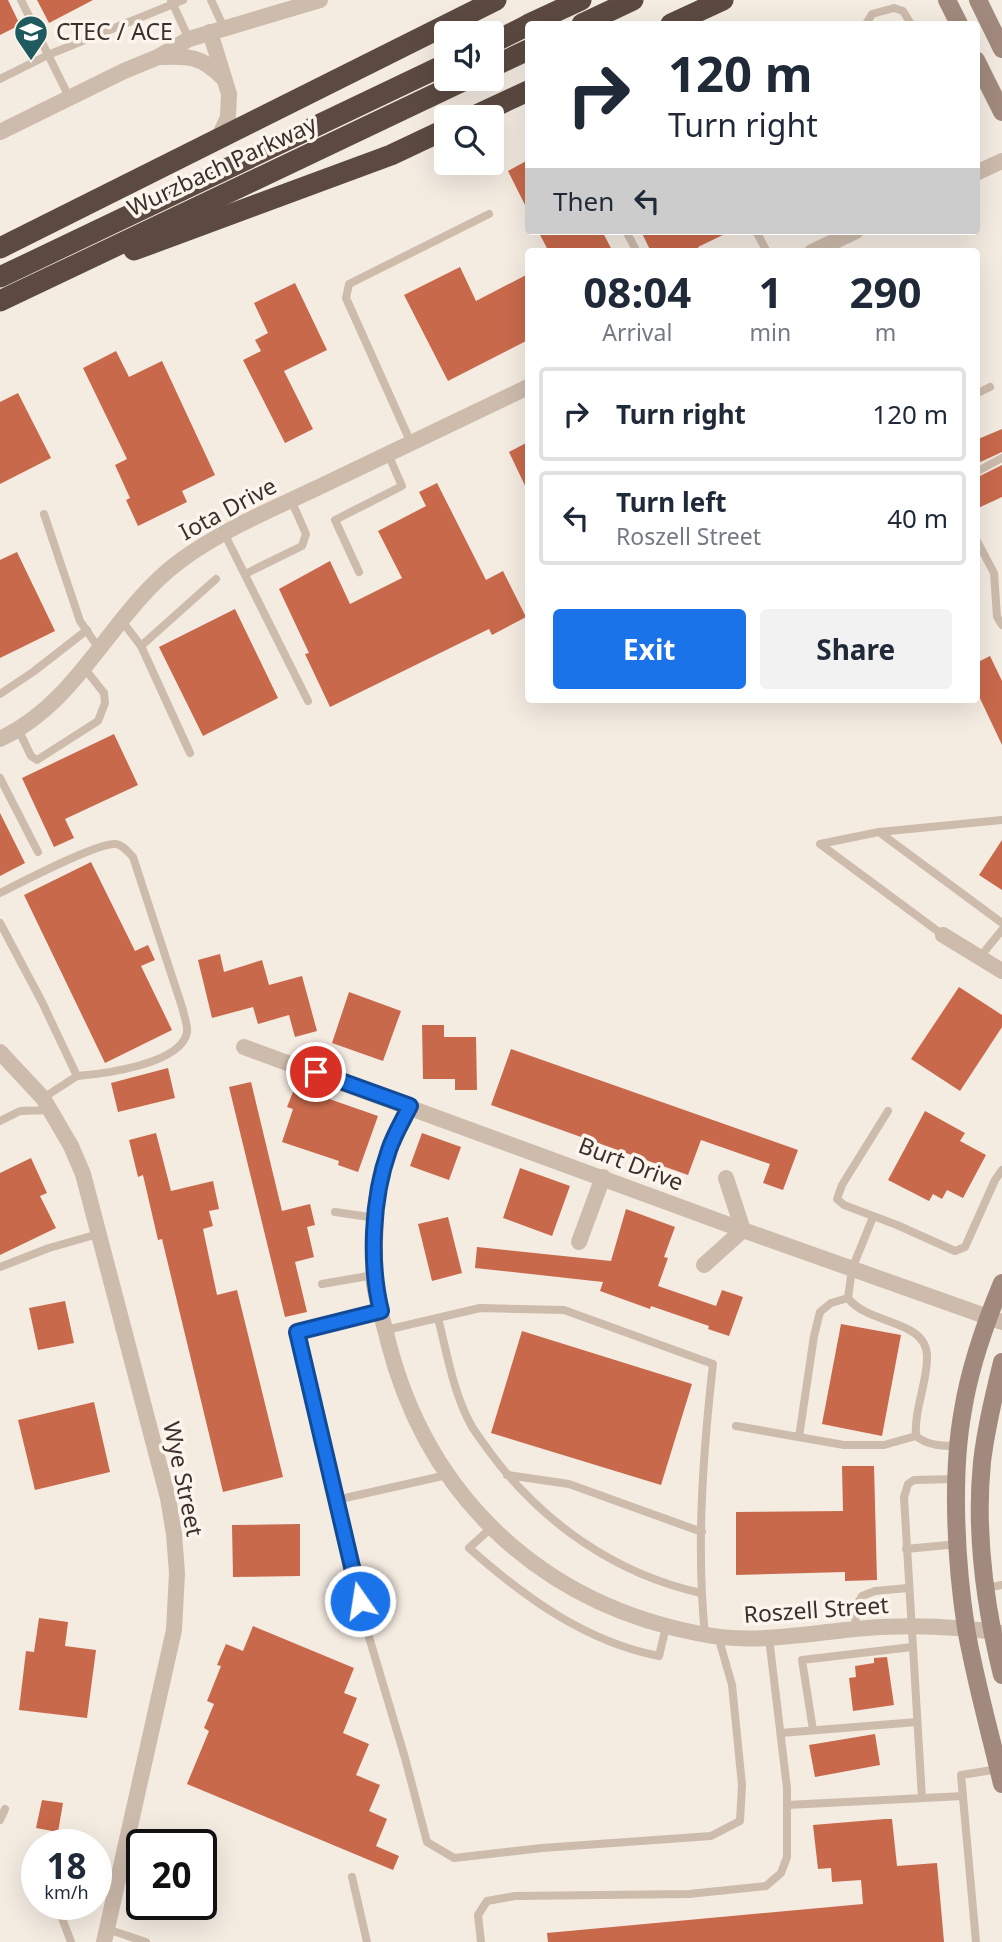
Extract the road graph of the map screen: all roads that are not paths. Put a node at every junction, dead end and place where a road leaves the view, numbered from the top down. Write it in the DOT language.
graph roads {
  1 [pos="21,0"];
  2 [pos="183,0"];
  3 [pos="211,0"];
  4 [pos="320,0"];
  5 [pos="496,0"];
  6 [pos="581,0"];
  7 [pos="633,0"];
  8 [pos="723,0"];
  9 [pos="947,0"];
  10 [pos="978,0"];
  11 [pos="172,2"];
  12 [pos="537,21"];
  13 [pos="588,21"];
  14 [pos="678,21"];
  15 [pos="868,21"];
  16 [pos="909,21"];
  17 [pos="958,21"];
  18 [pos="525,27"];
  19 [pos="217,30"];
  20 [pos="504,37"];
  21 [pos="189,39"];
  22 [pos="1002,48"];
  23 [pos="525,51"];
  24 [pos="48,55"];
  25 [pos="158,57"];
  26 [pos="504,61"];
  27 [pos="434,70"];
  28 [pos="0,79"];
  29 [pos="225,80"];
  30 [pos="981,81"];
  31 [pos="441,91"];
  32 [pos="525,92"];
  33 [pos="69,97"];
  34 [pos="498,105"];
  35 [pos="1002,112"];
  36 [pos="0,132"];
  37 [pos="434,135"];
  38 [pos="218,139"];
  39 [pos="1002,161"];
  40 [pos="980,171"];
  41 [pos="489,214"];
  42 [pos="848,235"];
  43 [pos="0,248"];
  44 [pos="820,248"];
  45 [pos="1,292"];
  46 [pos="990,387"];
  47 [pos="525,388"];
  48 [pos="980,392"];
  49 [pos="411,443"];
  50 [pos="388,454"];
  51 [pos="1002,458"];
  52 [pos="980,470"];
  53 [pos="291,500"];
  54 [pos="44,514"];
  55 [pos="224,533"];
  56 [pos="980,547"];
  57 [pos="359,572"];
  58 [pos="245,574"];
  59 [pos="216,579"];
  60 [pos="122,621"];
  61 [pos="1002,625"];
  62 [pos="87,630"];
  63 [pos="141,646"];
  64 [pos="100,650"];
  65 [pos="85,669"];
  66 [pos="0,694"];
  67 [pos="308,701"];
  68 [pos="18,729"];
  69 [pos="0,739"];
  70 [pos="190,753"];
  71 [pos="0,778"];
  72 [pos="1002,820"];
  73 [pos="879,832"];
  74 [pos="38,852"];
  75 [pos="0,893"];
  76 [pos="0,923"];
  77 [pos="1002,923"];
  78 [pos="1002,930"];
  79 [pos="943,935"];
  80 [pos="980,957"];
  81 [pos="1002,971"];
  82 [pos="244,1046"];
  83 [pos="0,1052"];
  84 [pos="76,1076"];
  85 [pos="46,1104"];
  86 [pos="410,1106"];
  87 [pos="888,1111"];
  88 [pos="0,1121"];
  89 [pos="1002,1170"];
  90 [pos="603,1177"];
  91 [pos="726,1178"];
  92 [pos="335,1212"];
  93 [pos="873,1217"];
  94 [pos="376,1218"];
  95 [pos="743,1230"];
  96 [pos="99,1234"];
  97 [pos="579,1242"];
  98 [pos="704,1265"];
  99 [pos="0,1267"];
  100 [pos="852,1269"];
  101 [pos="374,1275"];
  102 [pos="323,1283"];
  103 [pos="1002,1283"];
  104 [pos="848,1298"];
  105 [pos="381,1311"];
  106 [pos="438,1318"];
  107 [pos="995,1320"];
  108 [pos="386,1330"];
  109 [pos="1002,1362"];
  110 [pos="736,1426"];
  111 [pos="916,1436"];
  112 [pos="799,1437"];
  113 [pos="958,1446"];
  114 [pos="447,1475"];
  115 [pos="507,1475"];
  116 [pos="957,1479"];
  117 [pos="336,1500"];
  118 [pos="491,1528"];
  119 [pos="702,1532"];
  120 [pos="958,1544"];
  121 [pos="906,1549"];
  122 [pos="994,1587"];
  123 [pos="908,1588"];
  124 [pos="701,1593"];
  125 [pos="666,1627"];
  126 [pos="911,1627"];
  127 [pos="966,1628"];
  128 [pos="855,1630"];
  129 [pos="997,1632"];
  130 [pos="711,1635"];
  131 [pos="769,1639"];
  132 [pos="912,1647"];
  133 [pos="1002,1675"];
  134 [pos="917,1722"];
  135 [pos="813,1730"];
  136 [pos="780,1733"];
  137 [pos="1000,1777"];
  138 [pos="963,1796"];
  139 [pos="922,1798"];
  140 [pos="788,1805"];
  141 [pos="5,1809"];
  142 [pos="0,1820"];
  143 [pos="352,1877"];
  144 [pos="112,1895"];
  145 [pos="115,1896"];
  146 [pos="63,1920"];
  147 [pos="106,1935"];
  148 [pos="71,1942"];
  149 [pos="145,1942"];
  150 [pos="367,1942"];
  151 [pos="481,1942"];
  152 [pos="976,1942"];
  1 -- 24 [label="lane"];
  2 -- 11 [label="lane"];
  3 -- 19 [label="lane"];
  4 -- 19 [label="street"];
  5 -- 38 [label="highway"];
  6 -- 12 [label="highway"];
  7 -- 13 [label="highway"];
  8 -- 14 [label="highway"];
  9 -- 17 [label="main road"];
  10 -- 22 [label="main road"];
  11 -- 21 [label="lane"];
  11 -- 24 [label="lane"];
  15 -- 16 [label="lane"];
  18 -- 20 [label="highway"];
  19 -- 21 [label="street"];
  19 -- 29 [label="street"];
  21 -- 25 [label="street"];
  23 -- 26 [label="highway"];
  24 -- 28 [label="lane"];
  24 -- 33 [label="lane"];
  25 -- 29 [label="street"];
  25 -- 33 [label="street"];
  27 -- 45 [label="highway, Wurzbach Parkway"];
  29 -- 38 [label="street"];
  30 -- 35 [label="main road"];
  31 -- 45 [label="highway, Wurzbach Parkway"];
  32 -- 34 [label="highway"];
  33 -- 36 [label="street"];
  37 -- 45 [label="highway"];
  38 -- 43 [label="highway"];
  39 -- 40 [label="street"];
  41 -- 49 [label="lane"];
  42 -- 44 [label="street"];
  46 -- 48 [label="lane"];
  47 -- 49 [label="street, Iota Drive"];
  49 -- 50 [label="street, Iota Drive"];
  50 -- 53 [label="street, Iota Drive"];
  50 -- 57 [label="lane"];
  51 -- 52 [label="lane"];
  53 -- 55 [label="street, Iota Drive"];
  53 -- 58 [label="lane"];
  54 -- 62 [label="lane"];
  55 -- 58 [label="lane"];
  55 -- 60 [label="street, Iota Drive"];
  56 -- 61 [label="lane"];
  58 -- 67 [label="lane"];
  59 -- 63 [label="lane"];
  60 -- 63 [label="lane"];
  60 -- 64 [label="street, Iota Drive"];
  62 -- 64 [label="lane"];
  62 -- 66 [label="lane"];
  63 -- 70 [label="lane"];
  64 -- 65 [label="street, Iota Drive"];
  65 -- 68 [label="street, Iota Drive"];
  65 -- 68 [label="lane"];
  68 -- 69 [label="street, Iota Drive"];
  71 -- 74 [label="lane"];
  72 -- 73 [label="lane"];
  73 -- 77 [label="lane"];
  73 -- 79 [label="lane"];
  75 -- 84 [label="lane"];
  76 -- 84 [label="lane"];
  78 -- 80 [label="lane"];
  79 -- 80 [label="street"];
  80 -- 81 [label="street"];
  82 -- 86 [label="street, Burt Drive"];
  83 -- 85 [label="street, Wye Street"];
  84 -- 85 [label="lane"];
  85 -- 88 [label="lane"];
  85 -- 96 [label="street, Wye Street"];
  86 -- 90 [label="street, Burt Drive"];
  86 -- 94 [label="street, Roszell Street"];
  87 -- 93 [label="lane"];
  89 -- 93 [label="lane"];
  90 -- 95 [label="street, Burt Drive"];
  90 -- 97 [label="street"];
  91 -- 95 [label="street"];
  92 -- 94 [label="lane"];
  93 -- 100 [label="lane"];
  94 -- 101 [label="street, Roszell Street"];
  95 -- 98 [label="street"];
  95 -- 100 [label="street, Burt Drive"];
  96 -- 99 [label="lane"];
  96 -- 145 [label="street, Wye Street"];
  100 -- 104 [label="lane"];
  100 -- 107 [label="street, Burt Drive"];
  101 -- 102 [label="lane"];
  101 -- 105 [label="street, Roszell Street"];
  103 -- 107 [label="main road"];
  104 -- 111 [label="lane"];
  104 -- 112 [label="lane"];
  105 -- 108 [label="street, Roszell Street"];
  105 -- 117 [label="lane"];
  106 -- 108 [label="lane"];
  106 -- 115 [label="lane"];
  106 -- 119 [label="lane"];
  107 -- 113 [label="main road"];
  108 -- 114 [label="street, Roszell Street"];
  109 -- 122 [label="main road"];
  110 -- 112 [label="lane"];
  111 -- 112 [label="lane"];
  111 -- 113 [label="lane"];
  113 -- 116 [label="main road"];
  114 -- 117 [label="lane"];
  114 -- 118 [label="street, Roszell Street"];
  115 -- 119 [label="lane"];
  115 -- 124 [label="lane"];
  116 -- 120 [label="main road"];
  116 -- 121 [label="lane"];
  117 -- 130 [label="lane"];
  118 -- 125 [label="street, Roszell Street"];
  118 -- 125 [label="lane"];
  119 -- 124 [label="lane"];
  120 -- 121 [label="lane"];
  120 -- 127 [label="main road"];
  121 -- 123 [label="lane"];
  122 -- 129 [label="main road"];
  123 -- 126 [label="lane"];
  123 -- 128 [label="lane"];
  124 -- 130 [label="lane"];
  125 -- 130 [label="street, Roszell Street"];
  126 -- 127 [label="street, Roszell Street"];
  126 -- 128 [label="street, Roszell Street"];
  126 -- 132 [label="lane"];
  127 -- 129 [label="street, Roszell Street"];
  127 -- 137 [label="main road"];
  128 -- 131 [label="street, Roszell Street"];
  129 -- 133 [label="main road"];
  130 -- 131 [label="street, Roszell Street"];
  131 -- 136 [label="lane"];
  132 -- 134 [label="lane"];
  132 -- 135 [label="lane"];
  134 -- 135 [label="lane"];
  134 -- 139 [label="lane"];
  135 -- 136 [label="lane"];
  136 -- 140 [label="lane"];
  137 -- 138 [label="lane"];
  138 -- 139 [label="lane"];
  138 -- 152 [label="lane"];
  139 -- 140 [label="lane"];
  140 -- 151 [label="lane"];
  141 -- 142 [label="lane"];
  143 -- 150 [label="lane"];
  144 -- 145 [label="lane"];
  145 -- 147 [label="street, Wye Street"];
  146 -- 148 [label="lane"];
  147 -- 149 [label="lane"];
}
